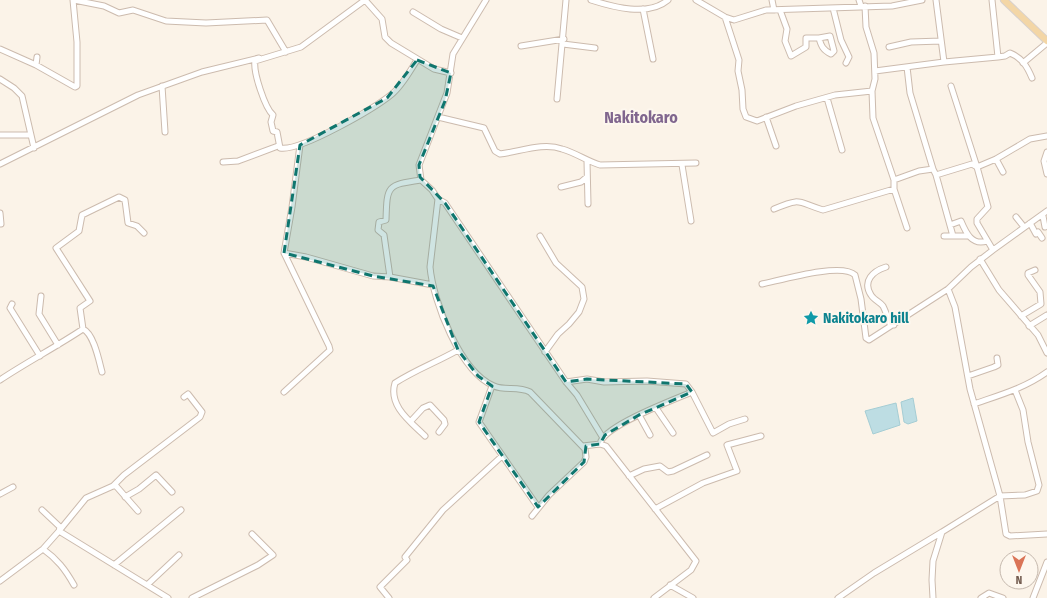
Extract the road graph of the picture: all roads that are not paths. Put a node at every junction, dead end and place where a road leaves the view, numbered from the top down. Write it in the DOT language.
graph roads {
  1 [pos="74,0"];
  2 [pos="365,0"];
  3 [pos="486,0"];
  4 [pos="566,0"];
  5 [pos="592,0"];
  6 [pos="668,0"];
  7 [pos="696,0"];
  8 [pos="772,0"];
  9 [pos="859,0"];
  10 [pos="922,0"];
  11 [pos="936,0"];
  12 [pos="992,0"];
  13 [pos="1004,0"];
  14 [pos="863,6"];
  15 [pos="833,8"];
  16 [pos="642,9"];
  17 [pos="777,10"];
  18 [pos="413,12"];
  19 [pos="725,17"];
  20 [pos="462,38"];
  21 [pos="819,38"];
  22 [pos="563,41"];
  23 [pos="941,41"];
  24 [pos="1047,42"];
  25 [pos="521,46"];
  26 [pos="888,47"];
  27 [pos="595,48"];
  28 [pos="0,49"];
  29 [pos="286,52"];
  30 [pos="272,55"];
  31 [pos="37,57"];
  32 [pos="998,57"];
  33 [pos="653,59"];
  34 [pos="417,60"];
  35 [pos="846,62"];
  36 [pos="944,62"];
  37 [pos="1024,63"];
  38 [pos="36,64"];
  39 [pos="907,67"];
  40 [pos="875,71"];
  41 [pos="451,73"];
  42 [pos="1032,78"];
  43 [pos="0,79"];
  44 [pos="162,86"];
  45 [pos="951,86"];
  46 [pos="872,90"];
  47 [pos="827,98"];
  48 [pos="557,100"];
  49 [pos="438,117"];
  50 [pos="766,118"];
  51 [pos="165,132"];
  52 [pos="0,135"];
  53 [pos="31,135"];
  54 [pos="1047,136"];
  55 [pos="300,145"];
  56 [pos="278,146"];
  57 [pos="776,146"];
  58 [pos="34,148"];
  59 [pos="842,150"];
  60 [pos="1047,152"];
  61 [pos="996,159"];
  62 [pos="587,161"];
  63 [pos="223,162"];
  64 [pos="696,163"];
  65 [pos="0,164"];
  66 [pos="682,165"];
  67 [pos="977,167"];
  68 [pos="933,169"];
  69 [pos="1003,172"];
  70 [pos="1047,174"];
  71 [pos="936,175"];
  72 [pos="587,177"];
  73 [pos="421,180"];
  74 [pos="894,180"];
  75 [pos="561,187"];
  76 [pos="894,189"];
  77 [pos="438,199"];
  78 [pos="588,204"];
  79 [pos="774,209"];
  80 [pos="0,213"];
  81 [pos="1046,215"];
  82 [pos="1016,217"];
  83 [pos="691,221"];
  84 [pos="1030,223"];
  85 [pos="2,224"];
  86 [pos="950,224"];
  87 [pos="1024,227"];
  88 [pos="1045,227"];
  89 [pos="908,228"];
  90 [pos="144,233"];
  91 [pos="540,236"];
  92 [pos="944,236"];
  93 [pos="953,236"];
  94 [pos="968,236"];
  95 [pos="1042,238"];
  96 [pos="987,241"];
  97 [pos="993,250"];
  98 [pos="284,253"];
  99 [pos="980,259"];
  100 [pos="886,267"];
  101 [pos="1035,270"];
  102 [pos="390,277"];
  103 [pos="762,284"];
  104 [pos="433,286"];
  105 [pos="948,289"];
  106 [pos="41,296"];
  107 [pos="12,304"];
  108 [pos="1047,315"];
  109 [pos="1021,316"];
  110 [pos="894,325"];
  111 [pos="1029,326"];
  112 [pos="83,329"];
  113 [pos="58,345"];
  114 [pos="458,350"];
  115 [pos="545,352"];
  116 [pos="1047,353"];
  117 [pos="40,356"];
  118 [pos="997,358"];
  119 [pos="102,372"];
  120 [pos="1047,372"];
  121 [pos="968,376"];
  122 [pos="0,380"];
  123 [pos="566,382"];
  124 [pos="492,386"];
  125 [pos="1015,390"];
  126 [pos="284,392"];
  127 [pos="692,392"];
  128 [pos="184,397"];
  129 [pos="974,404"];
  130 [pos="656,408"];
  131 [pos="639,415"];
  132 [pos="745,419"];
  133 [pos="411,421"];
  134 [pos="438,432"];
  135 [pos="673,433"];
  136 [pos="650,435"];
  137 [pos="425,436"];
  138 [pos="761,436"];
  139 [pos="601,441"];
  140 [pos="583,446"];
  141 [pos="707,455"];
  142 [pos="502,456"];
  143 [pos="629,476"];
  144 [pos="113,486"];
  145 [pos="13,487"];
  146 [pos="172,492"];
  147 [pos="0,494"];
  148 [pos="1000,496"];
  149 [pos="125,497"];
  150 [pos="538,507"];
  151 [pos="42,510"];
  152 [pos="180,510"];
  153 [pos="655,510"];
  154 [pos="138,511"];
  155 [pos="532,516"];
  156 [pos="60,532"];
  157 [pos="942,532"];
  158 [pos="252,534"];
  159 [pos="1047,534"];
  160 [pos="43,548"];
  161 [pos="179,555"];
  162 [pos="1047,562"];
  163 [pos="114,565"];
  164 [pos="0,581"];
  165 [pos="74,585"];
  166 [pos="147,585"];
  167 [pos="670,586"];
  168 [pos="168,598"];
  169 [pos="192,598"];
  170 [pos="389,598"];
  171 [pos="654,598"];
  172 [pos="693,598"];
  173 [pos="838,598"];
  174 [pos="934,598"];
  175 [pos="981,598"];
  176 [pos="1003,598"];
  177 [pos="1033,598"];
  1 -- 29 [label="street"];
  1 -- 38 [label="street"];
  2 -- 29 [label="street"];
  2 -- 34 [label="street"];
  3 -- 20 [label="street"];
  4 -- 22 [label="street"];
  5 -- 16 [label="street"];
  6 -- 16 [label="street"];
  7 -- 19 [label="street"];
  8 -- 17 [label="street"];
  9 -- 14 [label="street"];
  10 -- 14 [label="street"];
  11 -- 23 [label="street"];
  12 -- 32 [label="street"];
  13 -- 24 [label="main road"];
  14 -- 15 [label="street"];
  14 -- 40 [label="street"];
  15 -- 17 [label="street"];
  15 -- 35 [label="street"];
  16 -- 33 [label="street"];
  17 -- 19 [label="street"];
  17 -- 21 [label="street"];
  18 -- 20 [label="street"];
  19 -- 50 [label="street"];
  20 -- 41 [label="street"];
  22 -- 25 [label="street"];
  22 -- 27 [label="street"];
  22 -- 48 [label="street"];
  23 -- 26 [label="street"];
  23 -- 36 [label="street"];
  24 -- 37 [label="street"];
  28 -- 38 [label="street"];
  29 -- 30 [label="street"];
  30 -- 44 [label="street"];
  30 -- 56 [label="street"];
  31 -- 38 [label="street"];
  32 -- 36 [label="street"];
  32 -- 37 [label="street"];
  34 -- 41 [label="street"];
  34 -- 55 [label="street"];
  36 -- 39 [label="street"];
  37 -- 42 [label="street"];
  39 -- 40 [label="street"];
  39 -- 68 [label="street"];
  40 -- 46 [label="street"];
  41 -- 49 [label="street"];
  43 -- 53 [label="street"];
  44 -- 51 [label="street"];
  44 -- 58 [label="street"];
  45 -- 67 [label="street"];
  46 -- 47 [label="street"];
  46 -- 74 [label="street"];
  47 -- 50 [label="street"];
  47 -- 59 [label="street"];
  49 -- 62 [label="street"];
  49 -- 73 [label="street"];
  50 -- 57 [label="street"];
  52 -- 53 [label="street"];
  53 -- 58 [label="street"];
  54 -- 61 [label="street"];
  55 -- 56 [label="street"];
  55 -- 98 [label="street"];
  56 -- 63 [label="street"];
  58 -- 65 [label="street"];
  60 -- 70 [label="street"];
  61 -- 67 [label="street"];
  61 -- 69 [label="street"];
  62 -- 66 [label="street"];
  62 -- 72 [label="street"];
  64 -- 66 [label="street"];
  66 -- 83 [label="street"];
  67 -- 71 [label="street"];
  67 -- 96 [label="street"];
  68 -- 71 [label="street"];
  68 -- 74 [label="street"];
  71 -- 86 [label="street"];
  72 -- 75 [label="street"];
  72 -- 78 [label="street"];
  73 -- 77 [label="street"];
  73 -- 102 [label="street"];
  74 -- 76 [label="street"];
  76 -- 79 [label="street"];
  76 -- 89 [label="street"];
  77 -- 104 [label="street"];
  77 -- 115 [label="street"];
  80 -- 85 [label="street"];
  81 -- 84 [label="street"];
  81 -- 88 [label="street"];
  82 -- 87 [label="street"];
  84 -- 87 [label="street"];
  84 -- 95 [label="street"];
  86 -- 93 [label="street"];
  86 -- 94 [label="street"];
  87 -- 97 [label="street"];
  90 -- 112 [label="street"];
  91 -- 115 [label="street"];
  92 -- 93 [label="street"];
  93 -- 94 [label="street"];
  94 -- 96 [label="street"];
  96 -- 97 [label="street"];
  97 -- 99 [label="street"];
  98 -- 102 [label="street"];
  98 -- 126 [label="street"];
  99 -- 105 [label="street"];
  99 -- 109 [label="street"];
  100 -- 110 [label="street"];
  101 -- 109 [label="street"];
  102 -- 104 [label="street"];
  103 -- 110 [label="street"];
  104 -- 114 [label="street"];
  105 -- 110 [label="street"];
  105 -- 121 [label="street"];
  106 -- 113 [label="street"];
  107 -- 117 [label="street"];
  108 -- 111 [label="street"];
  109 -- 111 [label="street"];
  111 -- 116 [label="street"];
  112 -- 113 [label="street"];
  112 -- 119 [label="street"];
  113 -- 117 [label="street"];
  114 -- 124 [label="street"];
  114 -- 133 [label="street"];
  115 -- 123 [label="street"];
  117 -- 122 [label="street"];
  118 -- 121 [label="street"];
  120 -- 125 [label="street"];
  121 -- 129 [label="street"];
  123 -- 127 [label="street"];
  123 -- 139 [label="street"];
  124 -- 140 [label="street"];
  124 -- 142 [label="street"];
  125 -- 129 [label="street"];
  125 -- 148 [label="street"];
  127 -- 130 [label="street"];
  127 -- 132 [label="street"];
  128 -- 144 [label="street"];
  129 -- 148 [label="street"];
  130 -- 131 [label="street"];
  130 -- 135 [label="street"];
  131 -- 136 [label="street"];
  131 -- 139 [label="street"];
  133 -- 134 [label="street"];
  133 -- 137 [label="street"];
  138 -- 153 [label="street"];
  139 -- 140 [label="street"];
  139 -- 143 [label="street"];
  140 -- 150 [label="street"];
  141 -- 143 [label="street"];
  142 -- 150 [label="street"];
  142 -- 170 [label="street"];
  143 -- 153 [label="street"];
  144 -- 149 [label="street"];
  144 -- 156 [label="street"];
  145 -- 147 [label="street"];
  146 -- 149 [label="street"];
  148 -- 157 [label="street"];
  148 -- 159 [label="street"];
  149 -- 154 [label="street"];
  150 -- 155 [label="street"];
  151 -- 156 [label="street"];
  152 -- 163 [label="street"];
  153 -- 167 [label="street"];
  156 -- 160 [label="street"];
  156 -- 163 [label="street"];
  157 -- 173 [label="street"];
  157 -- 174 [label="street"];
  158 -- 169 [label="street"];
  160 -- 164 [label="street"];
  160 -- 165 [label="street"];
  161 -- 166 [label="street"];
  162 -- 177 [label="street"];
  163 -- 166 [label="street"];
  166 -- 168 [label="street"];
  167 -- 171 [label="street"];
  167 -- 172 [label="street"];
  175 -- 176 [label="street"];
}
